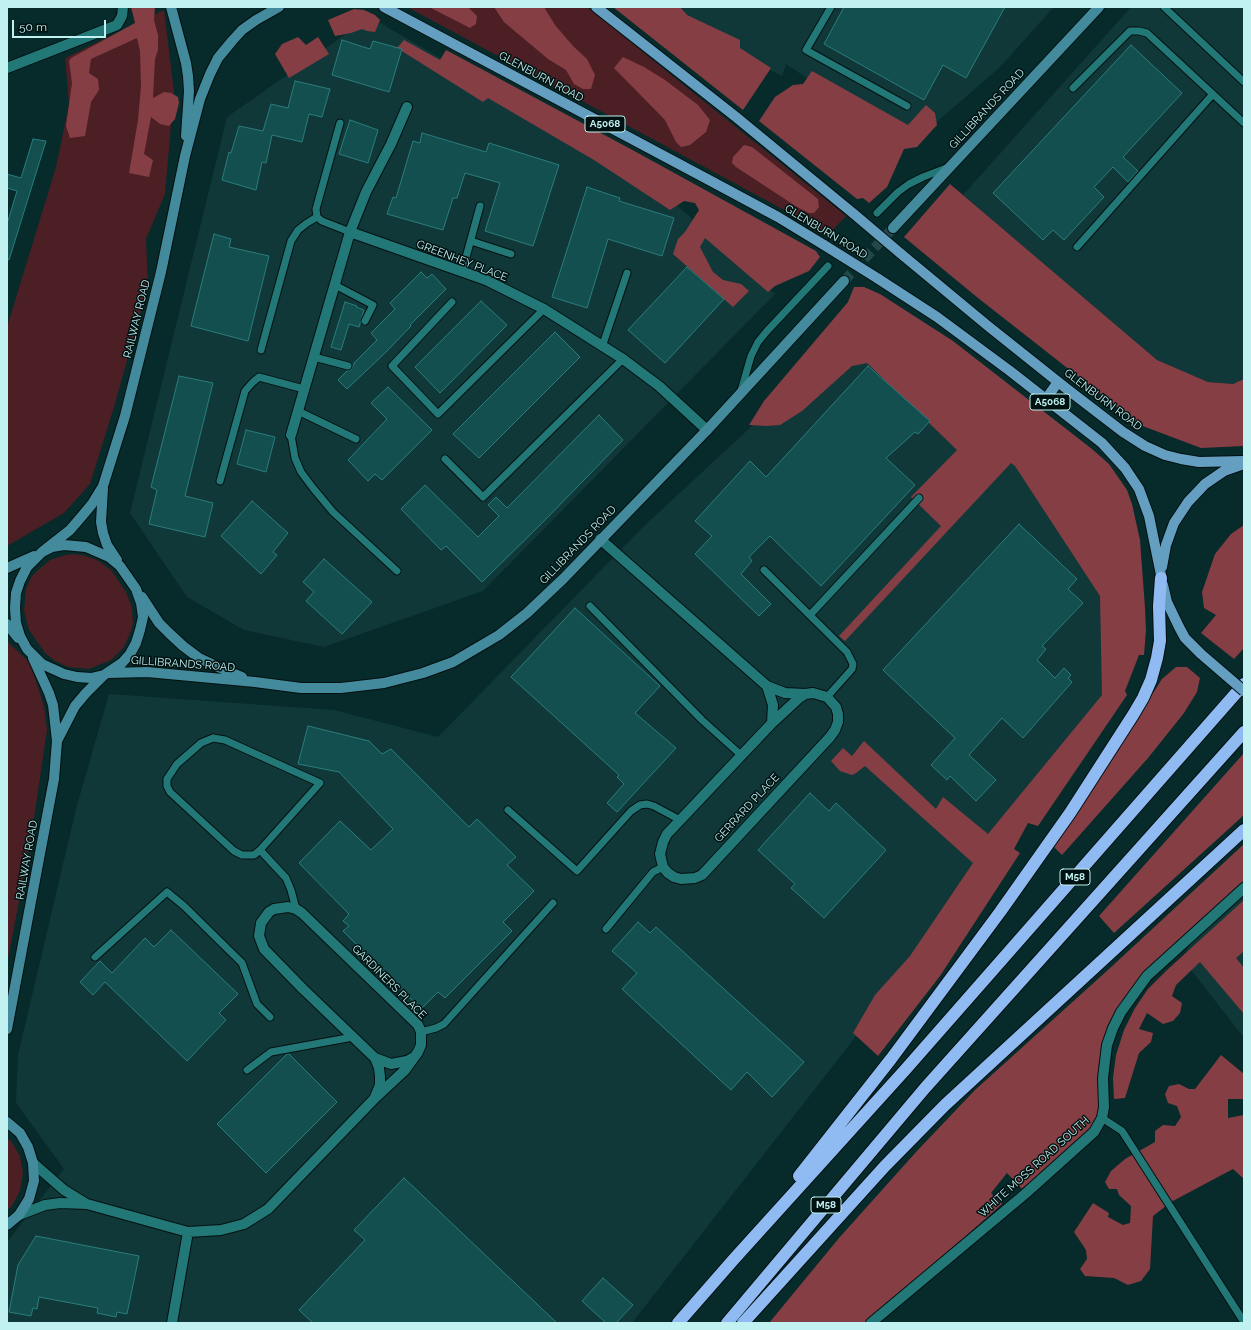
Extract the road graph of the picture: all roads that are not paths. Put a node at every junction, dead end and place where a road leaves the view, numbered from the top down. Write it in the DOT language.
graph roads {
  1 [pos="171,7"];
  2 [pos="279,7"];
  3 [pos="384,7"];
  4 [pos="596,7"];
  5 [pos="831,7"];
  6 [pos="1099,7"];
  7 [pos="1164,7"];
  8 [pos="123,12"];
  9 [pos="7,68"];
  10 [pos="1244,82"];
  11 [pos="1073,88"];
  12 [pos="1213,94"];
  13 [pos="907,106"];
  14 [pos="407,107"];
  15 [pos="340,123"];
  16 [pos="1244,123"];
  17 [pos="185,156"];
  18 [pos="950,166"];
  19 [pos="480,206"];
  20 [pos="876,213"];
  21 [pos="317,217"];
  22 [pos="893,228"];
  23 [pos="350,232"];
  24 [pos="471,241"];
  25 [pos="1077,247"];
  26 [pos="511,254"];
  27 [pos="828,266"];
  28 [pos="462,272"];
  29 [pos="627,274"];
  30 [pos="844,281"];
  31 [pos="335,285"];
  32 [pos="452,302"];
  33 [pos="544,309"];
  34 [pos="364,321"];
  35 [pos="602,346"];
  36 [pos="261,350"];
  37 [pos="314,357"];
  38 [pos="623,359"];
  39 [pos="348,366"];
  40 [pos="1058,382"];
  41 [pos="304,389"];
  42 [pos="741,394"];
  43 [pos="1046,399"];
  44 [pos="298,411"];
  45 [pos="707,430"];
  46 [pos="291,435"];
  47 [pos="356,439"];
  48 [pos="445,459"];
  49 [pos="1244,463"];
  50 [pos="220,481"];
  51 [pos="103,486"];
  52 [pos="919,498"];
  53 [pos="600,540"];
  54 [pos="41,553"];
  55 [pos="120,566"];
  56 [pos="7,568"];
  57 [pos="764,570"];
  58 [pos="397,571"];
  59 [pos="1161,576"];
  60 [pos="136,589"];
  61 [pos="590,606"];
  62 [pos="810,615"];
  63 [pos="7,624"];
  64 [pos="29,652"];
  65 [pos="106,674"];
  66 [pos="255,682"];
  67 [pos="1244,684"];
  68 [pos="767,686"];
  69 [pos="1244,691"];
  70 [pos="806,694"];
  71 [pos="827,697"];
  72 [pos="772,723"];
  73 [pos="1244,732"];
  74 [pos="57,741"];
  75 [pos="742,755"];
  76 [pos="508,810"];
  77 [pos="680,820"];
  78 [pos="1244,830"];
  79 [pos="260,850"];
  80 [pos="663,866"];
  81 [pos="1244,888"];
  82 [pos="553,903"];
  83 [pos="296,909"];
  84 [pos="606,929"];
  85 [pos="95,957"];
  86 [pos="270,1017"];
  87 [pos="7,1030"];
  88 [pos="421,1032"];
  89 [pos="353,1037"];
  90 [pos="414,1057"];
  91 [pos="376,1058"];
  92 [pos="248,1070"];
  93 [pos="375,1098"];
  94 [pos="1102,1118"];
  95 [pos="7,1121"];
  96 [pos="33,1162"];
  97 [pos="87,1204"];
  98 [pos="19,1215"];
  99 [pos="7,1225"];
  100 [pos="188,1232"];
  101 [pos="734,1259"];
  102 [pos="1244,1322"];
  103 [pos="172,1323"];
  104 [pos="678,1323"];
  105 [pos="727,1323"];
  106 [pos="743,1323"];
  107 [pos="872,1323"];
  1 -- 17 [label="main road, RAILWAY ROAD"];
  2 -- 17 [label="main road, RAILWAY ROAD"];
  3 -- 43 [label="main road, GLENBURN ROAD / A5068, bridge"];
  4 -- 40 [label="main road, GLENBURN ROAD / A5068, bridge"];
  5 -- 13 [label="lane"];
  6 -- 18 [label="main road, GILLIBRANDS ROAD"];
  7 -- 10 [label="lane"];
  8 -- 9 [label="street"];
  11 -- 12 [label="lane"];
  12 -- 16 [label="lane"];
  12 -- 25 [label="lane"];
  14 -- 23 [label="street"];
  15 -- 21 [label="lane"];
  17 -- 51 [label="main road, RAILWAY ROAD"];
  18 -- 20 [label="lane"];
  18 -- 22 [label="main road, GILLIBRANDS ROAD"];
  19 -- 24 [label="lane"];
  21 -- 23 [label="lane"];
  21 -- 36 [label="lane"];
  23 -- 28 [label="street, GREENHEY PLACE"];
  23 -- 31 [label="street"];
  24 -- 26 [label="lane"];
  24 -- 28 [label="lane"];
  27 -- 42 [label="lane"];
  28 -- 33 [label="street, GREENHEY PLACE"];
  29 -- 35 [label="lane"];
  30 -- 42 [label="main road, GILLIBRANDS ROAD"];
  31 -- 34 [label="lane"];
  31 -- 37 [label="street"];
  32 -- 33 [label="lane"];
  33 -- 35 [label="street, GREENHEY PLACE"];
  35 -- 38 [label="street, GREENHEY PLACE"];
  37 -- 39 [label="lane"];
  37 -- 41 [label="street"];
  38 -- 45 [label="street, GREENHEY PLACE"];
  38 -- 48 [label="lane"];
  40 -- 43 [label="main road"];
  40 -- 49 [label="main road, GLENBURN ROAD / A5068"];
  41 -- 44 [label="street"];
  41 -- 50 [label="lane"];
  42 -- 45 [label="main road, GILLIBRANDS ROAD"];
  43 -- 59 [label="main road, GLENBURN ROAD / A5068"];
  44 -- 46 [label="street"];
  44 -- 47 [label="lane"];
  45 -- 53 [label="main road, GILLIBRANDS ROAD"];
  46 -- 58 [label="lane"];
  49 -- 59 [label="main road, A5068"];
  51 -- 54 [label="main road, RAILWAY ROAD"];
  51 -- 55 [label="main road, RAILWAY ROAD"];
  52 -- 62 [label="lane"];
  53 -- 66 [label="main road, GILLIBRANDS ROAD"];
  53 -- 68 [label="street"];
  54 -- 55 [label="main road"];
  54 -- 56 [label="main road"];
  54 -- 64 [label="main road"];
  55 -- 60 [label="main road"];
  57 -- 62 [label="lane"];
  59 -- 69 [label="main road, A5068, bridge"];
  59 -- 101 [label="highway"];
  60 -- 65 [label="main road"];
  60 -- 66 [label="main road, GILLIBRANDS ROAD"];
  61 -- 75 [label="lane"];
  62 -- 71 [label="lane"];
  63 -- 64 [label="main road"];
  64 -- 65 [label="main road"];
  64 -- 74 [label="main road, RAILWAY ROAD"];
  65 -- 66 [label="main road, GILLIBRANDS ROAD"];
  65 -- 74 [label="main road, RAILWAY ROAD"];
  67 -- 101 [label="highway, M58"];
  68 -- 70 [label="street"];
  68 -- 72 [label="street"];
  70 -- 71 [label="street"];
  70 -- 72 [label="street"];
  71 -- 80 [label="street, GERRARD PLACE"];
  72 -- 75 [label="street"];
  73 -- 105 [label="highway, M58"];
  74 -- 87 [label="main road, RAILWAY ROAD"];
  75 -- 77 [label="street"];
  76 -- 77 [label="lane"];
  77 -- 80 [label="street"];
  78 -- 106 [label="highway, M58"];
  79 -- 79 [label="lane"];
  79 -- 83 [label="lane"];
  80 -- 84 [label="lane"];
  81 -- 94 [label="street, WHITE MOSS ROAD SOUTH"];
  82 -- 88 [label="lane"];
  83 -- 88 [label="street, GARDINERS PLACE"];
  83 -- 89 [label="street"];
  85 -- 86 [label="lane"];
  88 -- 90 [label="street, GARDINERS PLACE"];
  89 -- 91 [label="street"];
  89 -- 92 [label="lane"];
  90 -- 91 [label="street"];
  90 -- 93 [label="street, GARDINERS PLACE"];
  91 -- 93 [label="street"];
  93 -- 100 [label="street, GARDINERS PLACE"];
  94 -- 102 [label="lane"];
  94 -- 107 [label="street, WHITE MOSS ROAD SOUTH"];
  95 -- 96 [label="main road"];
  96 -- 97 [label="street, GARDINERS PLACE"];
  96 -- 98 [label="main road"];
  97 -- 98 [label="street, GARDINERS PLACE"];
  97 -- 100 [label="street, GARDINERS PLACE"];
  98 -- 99 [label="main road"];
  100 -- 103 [label="street"];
  101 -- 104 [label="highway, M58"];
}
